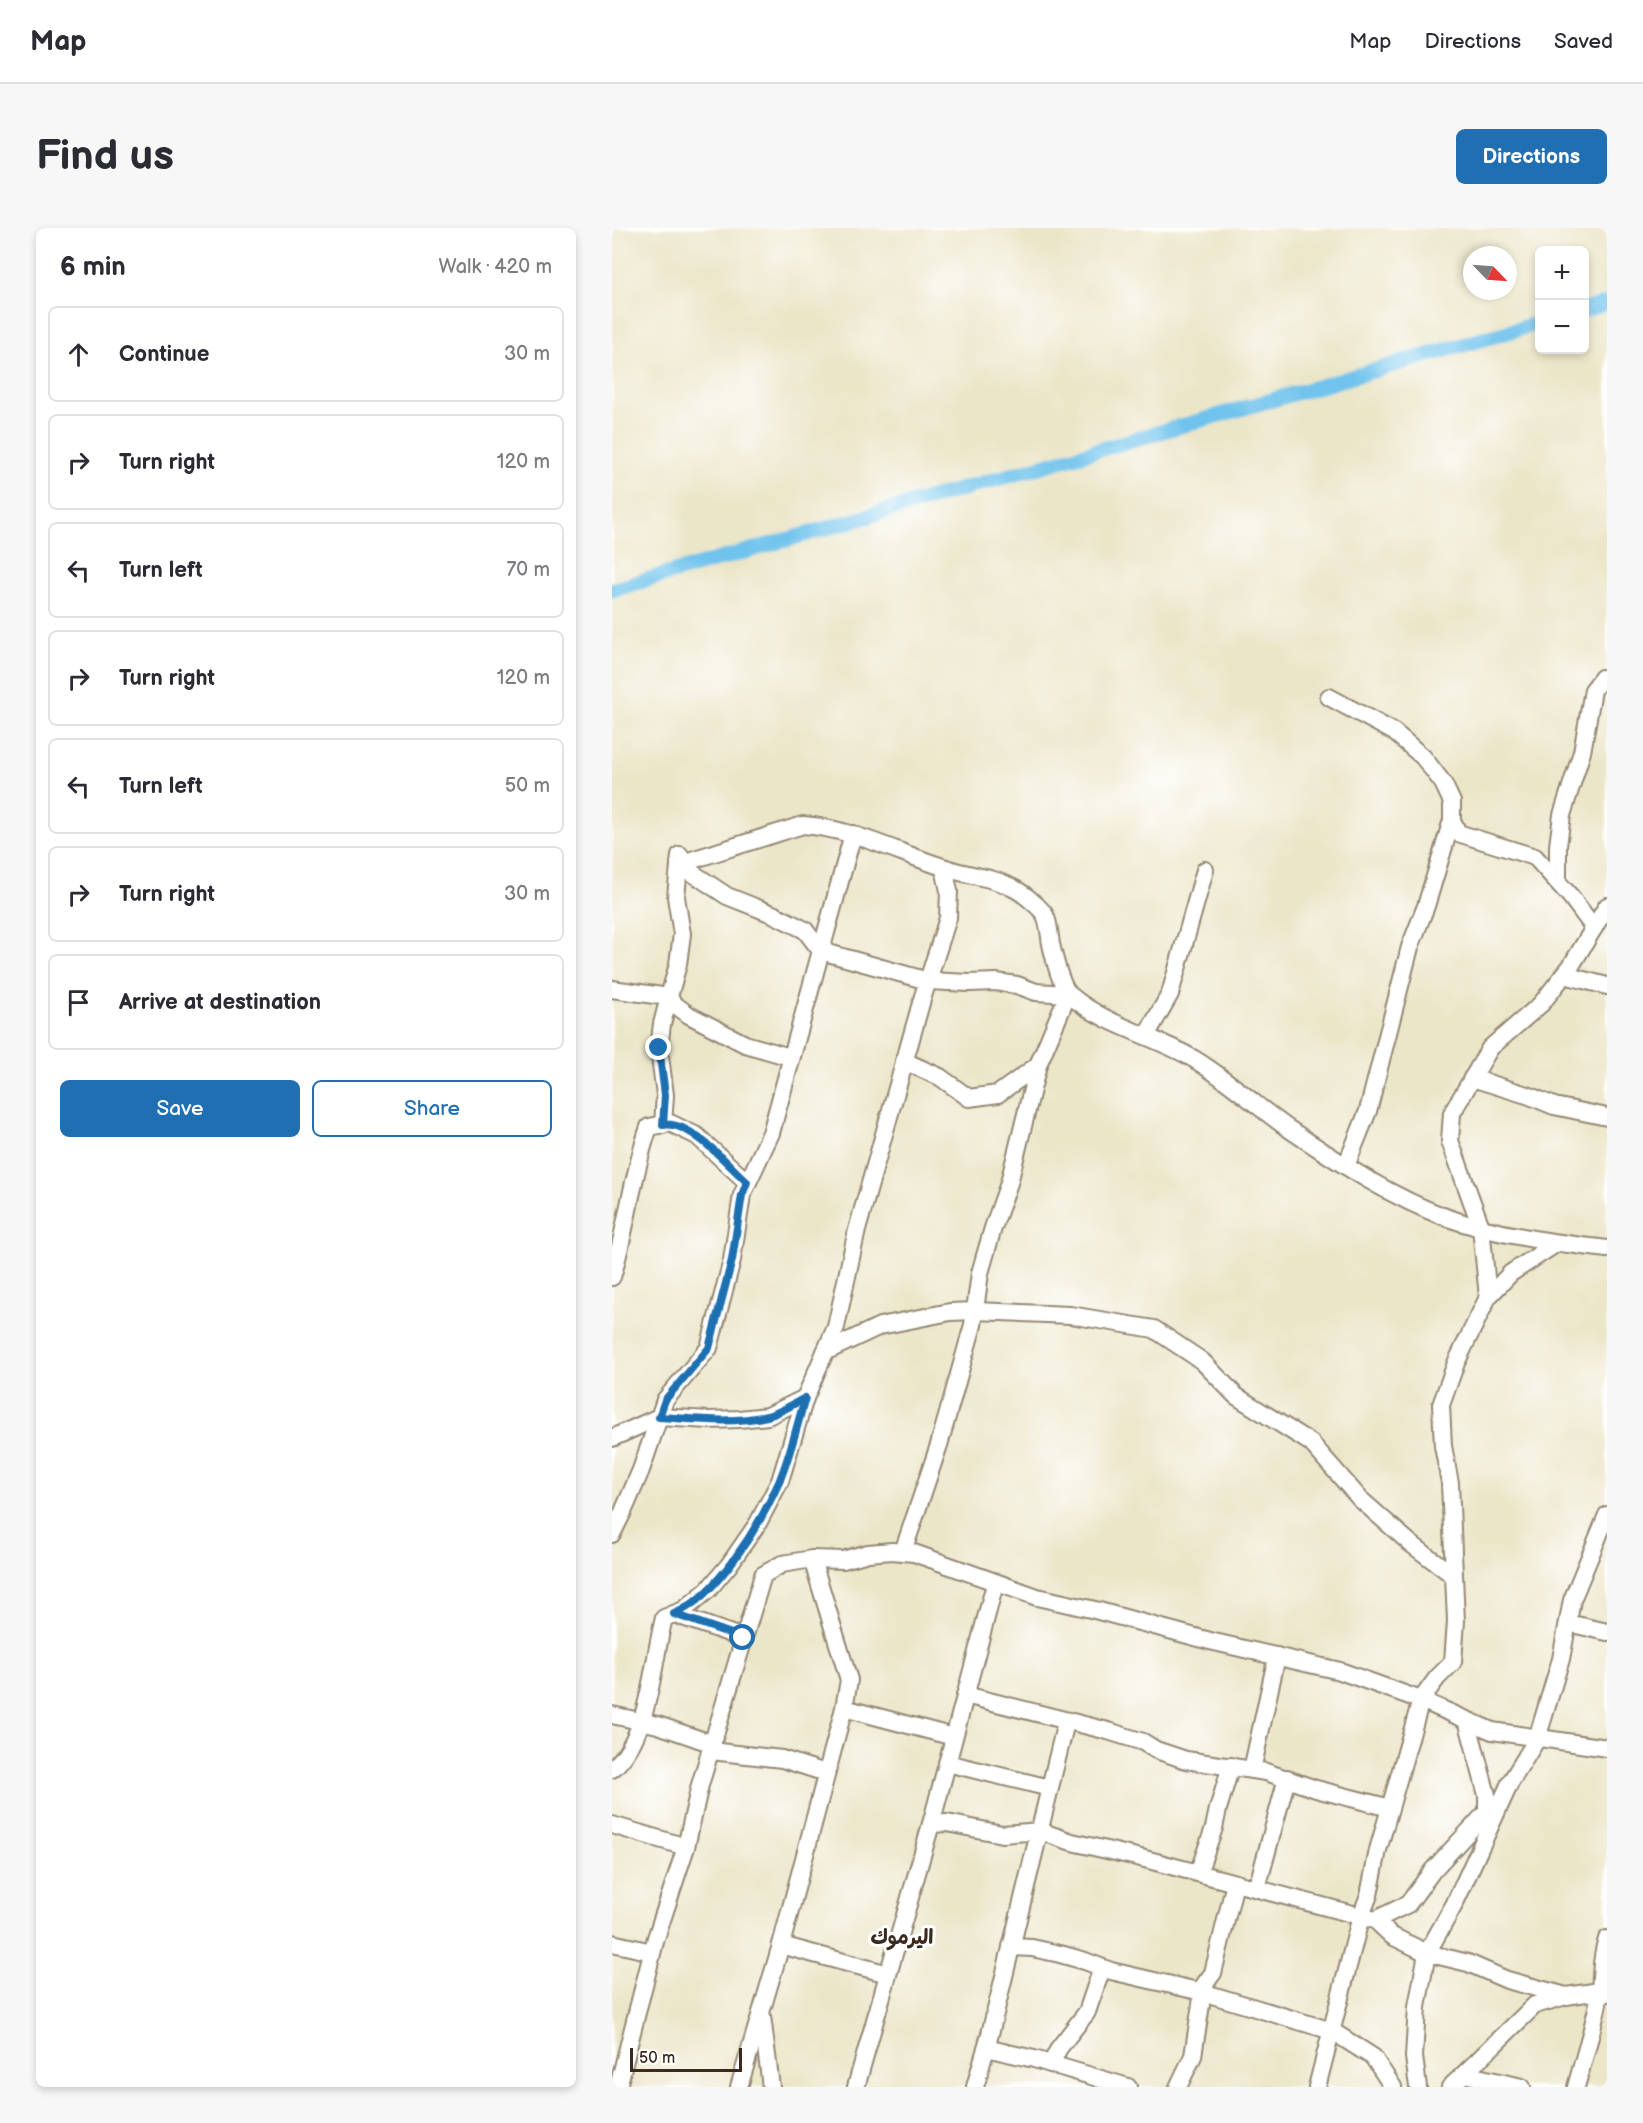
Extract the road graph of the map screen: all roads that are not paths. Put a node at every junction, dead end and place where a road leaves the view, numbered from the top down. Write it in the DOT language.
graph roads {
  1 [pos="1607,679"];
  2 [pos="1329,697"];
  3 [pos="1452,820"];
  4 [pos="853,834"];
  5 [pos="680,859"];
  6 [pos="944,868"];
  7 [pos="1205,870"];
  8 [pos="1558,882"];
  9 [pos="1607,906"];
  10 [pos="1594,928"];
  11 [pos="820,951"];
  12 [pos="1564,975"];
  13 [pos="928,981"];
  14 [pos="1607,986"];
  15 [pos="612,989"];
  16 [pos="1068,994"];
  17 [pos="669,997"];
  18 [pos="1146,1036"];
  19 [pos="790,1057"];
  20 [pos="904,1061"];
  21 [pos="1038,1065"];
  22 [pos="1472,1078"];
  23 [pos="1607,1117"];
  24 [pos="663,1125"];
  25 [pos="1346,1166"];
  26 [pos="747,1182"];
  27 [pos="1481,1227"];
  28 [pos="1557,1243"];
  29 [pos="1607,1249"];
  30 [pos="612,1276"];
  31 [pos="1488,1297"];
  32 [pos="975,1311"];
  33 [pos="825,1352"];
  34 [pos="805,1398"];
  35 [pos="659,1417"];
  36 [pos="612,1438"];
  37 [pos="1607,1515"];
  38 [pos="612,1534"];
  39 [pos="903,1552"];
  40 [pos="812,1559"];
  41 [pos="1454,1576"];
  42 [pos="995,1584"];
  43 [pos="674,1614"];
  44 [pos="1568,1623"];
  45 [pos="1607,1632"];
  46 [pos="743,1638"];
  47 [pos="1277,1656"];
  48 [pos="965,1695"];
  49 [pos="1420,1700"];
  50 [pos="844,1708"];
  51 [pos="612,1715"];
  52 [pos="1467,1720"];
  53 [pos="643,1722"];
  54 [pos="1066,1722"];
  55 [pos="954,1737"];
  56 [pos="1537,1739"];
  57 [pos="712,1747"];
  58 [pos="1607,1749"];
  59 [pos="947,1763"];
  60 [pos="1231,1766"];
  61 [pos="612,1769"];
  62 [pos="1252,1770"];
  63 [pos="826,1773"];
  64 [pos="1287,1778"];
  65 [pos="1050,1788"];
  66 [pos="1504,1795"];
  67 [pos="1390,1808"];
  68 [pos="1487,1811"];
  69 [pos="931,1824"];
  70 [pos="612,1825"];
  71 [pos="1040,1831"];
  72 [pos="1486,1832"];
  73 [pos="686,1847"];
  74 [pos="1198,1873"];
  75 [pos="1235,1883"];
  76 [pos="1257,1888"];
  77 [pos="1368,1918"];
  78 [pos="1607,1939"];
  79 [pos="612,1943"];
  80 [pos="780,1945"];
  81 [pos="1011,1947"];
  82 [pos="652,1952"];
  83 [pos="1427,1953"];
  84 [pos="1102,1968"];
  85 [pos="888,1974"];
  86 [pos="1202,1992"];
  87 [pos="1603,1992"];
  88 [pos="1566,1996"];
  89 [pos="761,2010"];
  90 [pos="1332,2031"];
  91 [pos="986,2048"];
  92 [pos="1051,2064"];
  93 [pos="1464,2074"];
  94 [pos="618,2087"];
  95 [pos="739,2087"];
  96 [pos="771,2087"];
  97 [pos="856,2087"];
  98 [pos="975,2087"];
  99 [pos="1128,2087"];
  100 [pos="1178,2087"];
  101 [pos="1317,2087"];
  102 [pos="1393,2087"];
  103 [pos="1418,2087"];
  104 [pos="1450,2087"];
  105 [pos="1522,2087"];
  106 [pos="1576,2087"];
  1 -- 8 [label="street"];
  2 -- 3 [label="street"];
  3 -- 8 [label="street"];
  3 -- 25 [label="street"];
  4 -- 5 [label="street"];
  4 -- 6 [label="street"];
  4 -- 11 [label="street"];
  5 -- 11 [label="street"];
  5 -- 17 [label="street"];
  6 -- 13 [label="street"];
  6 -- 16 [label="street"];
  7 -- 18 [label="street"];
  8 -- 10 [label="street"];
  9 -- 10 [label="street"];
  10 -- 12 [label="street"];
  11 -- 13 [label="street"];
  11 -- 19 [label="street"];
  12 -- 14 [label="street"];
  12 -- 22 [label="street"];
  13 -- 16 [label="street"];
  13 -- 20 [label="street"];
  15 -- 17 [label="street"];
  16 -- 18 [label="street"];
  16 -- 21 [label="street"];
  17 -- 19 [label="street"];
  17 -- 24 [label="street"];
  18 -- 25 [label="street"];
  19 -- 26 [label="street"];
  20 -- 21 [label="street"];
  20 -- 33 [label="street"];
  21 -- 32 [label="street"];
  22 -- 23 [label="street"];
  22 -- 27 [label="street"];
  24 -- 26 [label="street"];
  24 -- 30 [label="street"];
  25 -- 27 [label="street"];
  26 -- 35 [label="street"];
  27 -- 28 [label="street"];
  27 -- 31 [label="street"];
  28 -- 29 [label="street"];
  28 -- 31 [label="street"];
  31 -- 41 [label="street"];
  32 -- 33 [label="street"];
  32 -- 39 [label="street"];
  32 -- 41 [label="street"];
  33 -- 34 [label="street"];
  34 -- 35 [label="street"];
  34 -- 43 [label="street"];
  35 -- 36 [label="street"];
  35 -- 38 [label="street"];
  37 -- 44 [label="street"];
  39 -- 40 [label="street"];
  39 -- 42 [label="street"];
  40 -- 46 [label="street"];
  40 -- 50 [label="street"];
  41 -- 49 [label="street"];
  42 -- 47 [label="street"];
  42 -- 48 [label="street"];
  43 -- 46 [label="street"];
  43 -- 53 [label="street"];
  44 -- 45 [label="street"];
  44 -- 56 [label="street"];
  46 -- 57 [label="street"];
  47 -- 49 [label="street"];
  47 -- 62 [label="street"];
  48 -- 54 [label="street"];
  48 -- 55 [label="street"];
  49 -- 52 [label="street"];
  49 -- 67 [label="street"];
  50 -- 55 [label="street"];
  50 -- 63 [label="street"];
  51 -- 53 [label="street"];
  52 -- 56 [label="street"];
  52 -- 68 [label="street"];
  53 -- 57 [label="street"];
  53 -- 61 [label="street"];
  54 -- 60 [label="street"];
  54 -- 65 [label="street"];
  55 -- 59 [label="street"];
  56 -- 58 [label="street"];
  56 -- 66 [label="street"];
  57 -- 63 [label="street"];
  57 -- 73 [label="street"];
  59 -- 65 [label="street"];
  59 -- 69 [label="street"];
  60 -- 62 [label="street"];
  60 -- 74 [label="street"];
  62 -- 64 [label="street"];
  63 -- 80 [label="street"];
  64 -- 67 [label="street"];
  64 -- 76 [label="street"];
  65 -- 71 [label="street"];
  66 -- 68 [label="street"];
  66 -- 72 [label="street"];
  67 -- 77 [label="street"];
  68 -- 72 [label="street"];
  68 -- 77 [label="street"];
  69 -- 71 [label="street"];
  69 -- 85 [label="street"];
  70 -- 73 [label="street"];
  71 -- 74 [label="street"];
  71 -- 81 [label="street"];
  72 -- 83 [label="street"];
  73 -- 82 [label="street"];
  74 -- 75 [label="street"];
  75 -- 76 [label="street"];
  75 -- 86 [label="street"];
  76 -- 77 [label="street"];
  77 -- 83 [label="street"];
  77 -- 90 [label="street"];
  78 -- 87 [label="street"];
  79 -- 82 [label="street"];
  80 -- 85 [label="street"];
  80 -- 89 [label="street"];
  81 -- 84 [label="street"];
  81 -- 91 [label="street"];
  82 -- 94 [label="street"];
  83 -- 88 [label="street"];
  83 -- 103 [label="street"];
  84 -- 86 [label="street"];
  84 -- 92 [label="street"];
  85 -- 97 [label="street"];
  86 -- 90 [label="street"];
  86 -- 100 [label="street"];
  87 -- 88 [label="street"];
  87 -- 106 [label="street"];
  88 -- 93 [label="street"];
  89 -- 95 [label="street"];
  89 -- 96 [label="street"];
  90 -- 101 [label="street"];
  90 -- 102 [label="street"];
  91 -- 92 [label="street"];
  91 -- 98 [label="street"];
  92 -- 99 [label="street"];
  93 -- 104 [label="street"];
  93 -- 105 [label="street"];
}
